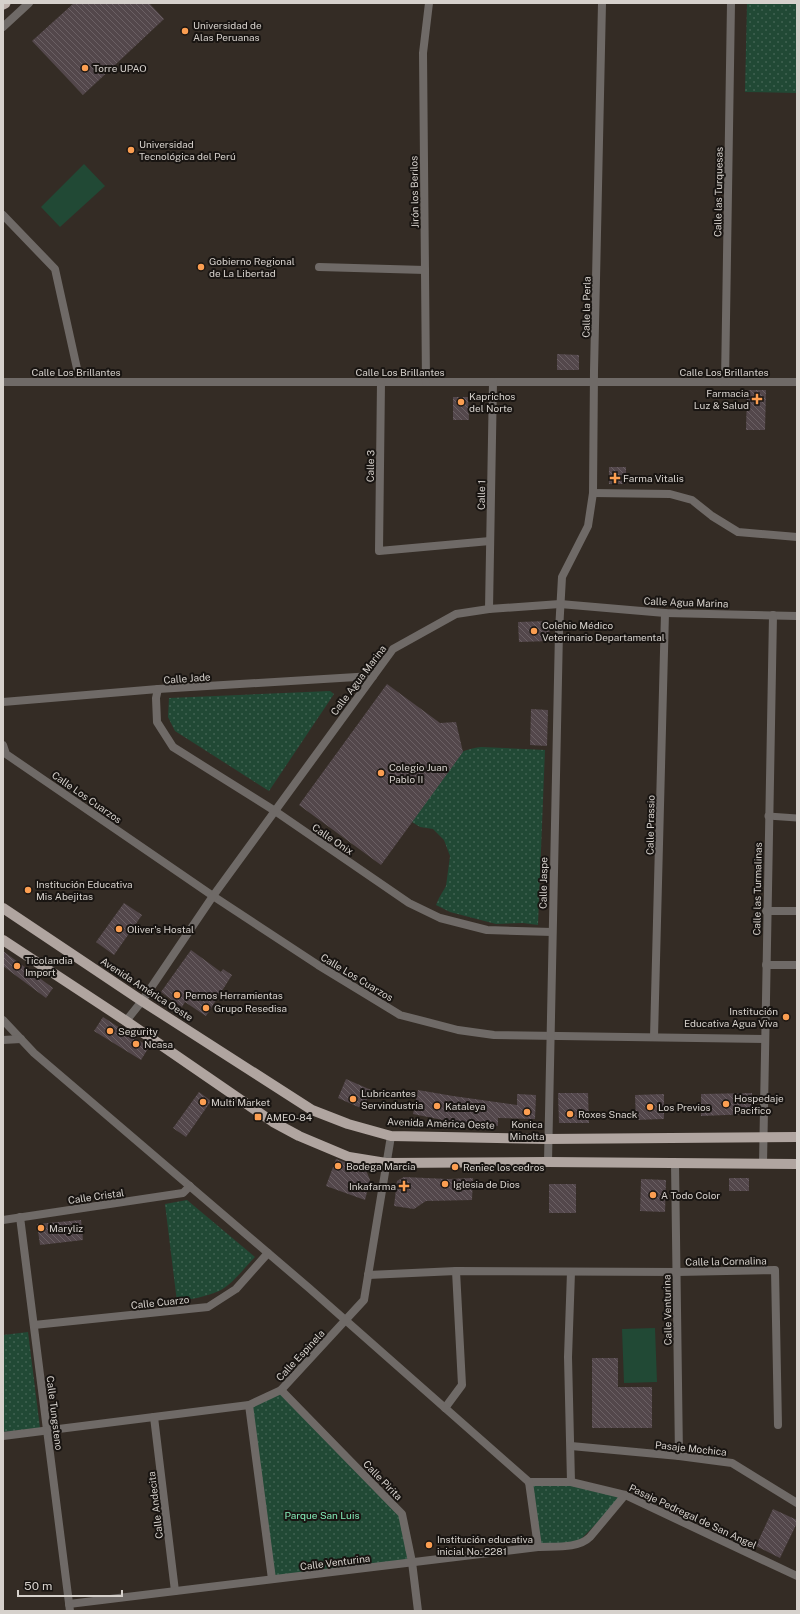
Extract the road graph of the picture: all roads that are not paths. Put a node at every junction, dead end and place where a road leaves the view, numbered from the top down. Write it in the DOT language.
graph roads {
  1 [pos="28,3"];
  2 [pos="429,3"];
  3 [pos="602,3"];
  4 [pos="731,3"];
  5 [pos="3,27"];
  6 [pos="3,215"];
  7 [pos="319,267"];
  8 [pos="425,270"];
  9 [pos="3,382"];
  10 [pos="80,382"];
  11 [pos="381,382"];
  12 [pos="426,382"];
  13 [pos="493,382"];
  14 [pos="594,382"];
  15 [pos="725,382"];
  16 [pos="797,382"];
  17 [pos="594,493"];
  18 [pos="797,537"];
  19 [pos="490,541"];
  20 [pos="560,604"];
  21 [pos="489,609"];
  22 [pos="665,613"];
  23 [pos="772,615"];
  24 [pos="797,616"];
  25 [pos="373,676"];
  26 [pos="158,689"];
  27 [pos="3,702"];
  28 [pos="3,746"];
  29 [pos="275,811"];
  30 [pos="768,816"];
  31 [pos="797,818"];
  32 [pos="212,896"];
  33 [pos="3,908"];
  34 [pos="766,911"];
  35 [pos="797,911"];
  36 [pos="552,932"];
  37 [pos="3,940"];
  38 [pos="766,965"];
  39 [pos="797,965"];
  40 [pos="142,1001"];
  41 [pos="3,1020"];
  42 [pos="126,1021"];
  43 [pos="550,1036"];
  44 [pos="654,1037"];
  45 [pos="21,1039"];
  46 [pos="765,1039"];
  47 [pos="3,1040"];
  48 [pos="391,1136"];
  49 [pos="763,1137"];
  50 [pos="797,1137"];
  51 [pos="547,1138"];
  52 [pos="548,1162"];
  53 [pos="386,1163"];
  54 [pos="675,1163"];
  55 [pos="763,1164"];
  56 [pos="797,1164"];
  57 [pos="190,1186"];
  58 [pos="20,1218"];
  59 [pos="3,1220"];
  60 [pos="268,1253"];
  61 [pos="456,1271"];
  62 [pos="570,1272"];
  63 [pos="677,1272"];
  64 [pos="368,1275"];
  65 [pos="346,1320"];
  66 [pos="34,1325"];
  67 [pos="280,1390"];
  68 [pos="249,1405"];
  69 [pos="445,1408"];
  70 [pos="154,1417"];
  71 [pos="778,1425"];
  72 [pos="47,1431"];
  73 [pos="3,1436"];
  74 [pos="571,1446"];
  75 [pos="679,1456"];
  76 [pos="529,1482"];
  77 [pos="571,1482"];
  78 [pos="625,1495"];
  79 [pos="797,1503"];
  80 [pos="538,1547"];
  81 [pos="412,1562"];
  82 [pos="797,1576"];
  83 [pos="272,1579"];
  84 [pos="175,1591"];
  85 [pos="69,1608"];
  86 [pos="418,1611"];
  1 -- 5 [label="street"];
  2 -- 8 [label="street, Jirón los Berilos"];
  3 -- 14 [label="street, Calle la Perla"];
  4 -- 15 [label="street, Calle las Turquesas"];
  6 -- 10 [label="street"];
  7 -- 8 [label="street"];
  8 -- 12 [label="street, Jirón los Berilos"];
  9 -- 10 [label="street, Calle Los Brillantes"];
  10 -- 11 [label="street, Calle Los Brillantes"];
  11 -- 12 [label="street, Calle Los Brillantes"];
  11 -- 19 [label="street, Calle 3"];
  12 -- 13 [label="street, Calle Los Brillantes"];
  13 -- 14 [label="street, Calle Los Brillantes"];
  13 -- 19 [label="street, Calle 1"];
  14 -- 15 [label="street, Calle Los Brillantes"];
  14 -- 17 [label="street, Calle la Perla"];
  15 -- 16 [label="street, Calle Los Brillantes"];
  17 -- 18 [label="street"];
  17 -- 20 [label="street, Calle la Perla"];
  19 -- 21 [label="street, Calle 1"];
  20 -- 21 [label="street, Calle Agua Marina"];
  20 -- 22 [label="street, Calle Agua Marina"];
  20 -- 36 [label="street, Calle Jaspe"];
  21 -- 25 [label="street, Calle Agua Marina"];
  22 -- 23 [label="street, Calle Agua Marina"];
  22 -- 44 [label="street, Calle Prassio"];
  23 -- 24 [label="street, Calle Agua Marina"];
  23 -- 30 [label="street, Calle las Turmalinas"];
  25 -- 26 [label="street, Calle Jade"];
  25 -- 29 [label="street, Calle Agua Marina"];
  26 -- 27 [label="street, Calle Jade"];
  26 -- 29 [label="street, Calle Onix"];
  28 -- 32 [label="street, Calle Los Cuarzos"];
  29 -- 32 [label="street, Calle Agua Marina"];
  29 -- 36 [label="street, Calle Onix"];
  30 -- 31 [label="lane"];
  30 -- 34 [label="street, Calle las Turmalinas"];
  32 -- 40 [label="street, Calle Agua Marina"];
  32 -- 43 [label="street, Calle Los Cuarzos"];
  33 -- 40 [label="main road, Avenida América Oeste"];
  34 -- 35 [label="street"];
  34 -- 38 [label="street, Calle las Turmalinas"];
  36 -- 43 [label="street, Calle Jaspe"];
  37 -- 42 [label="main road"];
  38 -- 39 [label="street"];
  38 -- 46 [label="street, Calle las Turmalinas"];
  40 -- 42 [label="street, Calle Agua Marina"];
  40 -- 48 [label="main road, Avenida América Oeste"];
  41 -- 45 [label="street"];
  42 -- 53 [label="main road"];
  43 -- 44 [label="street, Calle Los Cuarzos"];
  43 -- 51 [label="street, Calle Jaspe"];
  44 -- 46 [label="street, Calle Los Cuarzos"];
  45 -- 47 [label="street"];
  45 -- 57 [label="street"];
  46 -- 49 [label="street, Calle las Turmalinas"];
  48 -- 51 [label="main road, Avenida América Oeste"];
  48 -- 53 [label="street, Calle Espinela"];
  49 -- 50 [label="main road, Avenida América Oeste"];
  49 -- 51 [label="main road, Avenida América Oeste"];
  49 -- 55 [label="street, Calle las Turmalinas"];
  51 -- 52 [label="street, Calle Jaspe"];
  52 -- 53 [label="main road"];
  52 -- 54 [label="main road"];
  53 -- 64 [label="street, Calle Espinela"];
  54 -- 55 [label="main road"];
  54 -- 63 [label="street, Calle Venturina"];
  55 -- 56 [label="main road"];
  57 -- 58 [label="street, Calle Cristal"];
  57 -- 60 [label="street"];
  58 -- 59 [label="street, Calle Cristal"];
  58 -- 66 [label="street, Calle Tungsteno"];
  60 -- 65 [label="street"];
  60 -- 66 [label="street, Calle Cuarzo"];
  61 -- 62 [label="street, Calle la Cornalina"];
  61 -- 64 [label="street, Calle la Cornalina"];
  61 -- 69 [label="street"];
  62 -- 63 [label="street, Calle la Cornalina"];
  62 -- 74 [label="street"];
  63 -- 71 [label="street, Calle la Cornalina"];
  63 -- 75 [label="street, Calle Venturina"];
  64 -- 65 [label="street, Calle Espinela"];
  65 -- 67 [label="street, Calle Espinela"];
  65 -- 69 [label="street"];
  66 -- 72 [label="street, Calle Tungsteno"];
  67 -- 68 [label="street, Calle Espinela"];
  67 -- 81 [label="street, Calle Pirita"];
  68 -- 70 [label="street, Calle Espinela"];
  68 -- 83 [label="street"];
  69 -- 76 [label="street"];
  70 -- 72 [label="street, Calle Espinela"];
  70 -- 84 [label="street, Calle Andecita"];
  72 -- 73 [label="street, Calle Espinela"];
  72 -- 85 [label="street, Calle Tungsteno"];
  74 -- 75 [label="street, Pasaje Mochica"];
  74 -- 77 [label="street"];
  75 -- 79 [label="street, Pasaje Mochica"];
  76 -- 77 [label="street, Pasaje Pedregal de San Angel"];
  76 -- 80 [label="street"];
  77 -- 78 [label="street, Pasaje Pedregal de San Angel"];
  78 -- 80 [label="street, Calle Venturina"];
  78 -- 82 [label="street, Pasaje Pedregal de San Angel"];
  80 -- 81 [label="street, Calle Venturina"];
  81 -- 83 [label="street, Calle Venturina"];
  81 -- 86 [label="street, Calle Pirita"];
  83 -- 84 [label="street, Calle Venturina"];
  84 -- 85 [label="street, Calle Venturina"];
}
